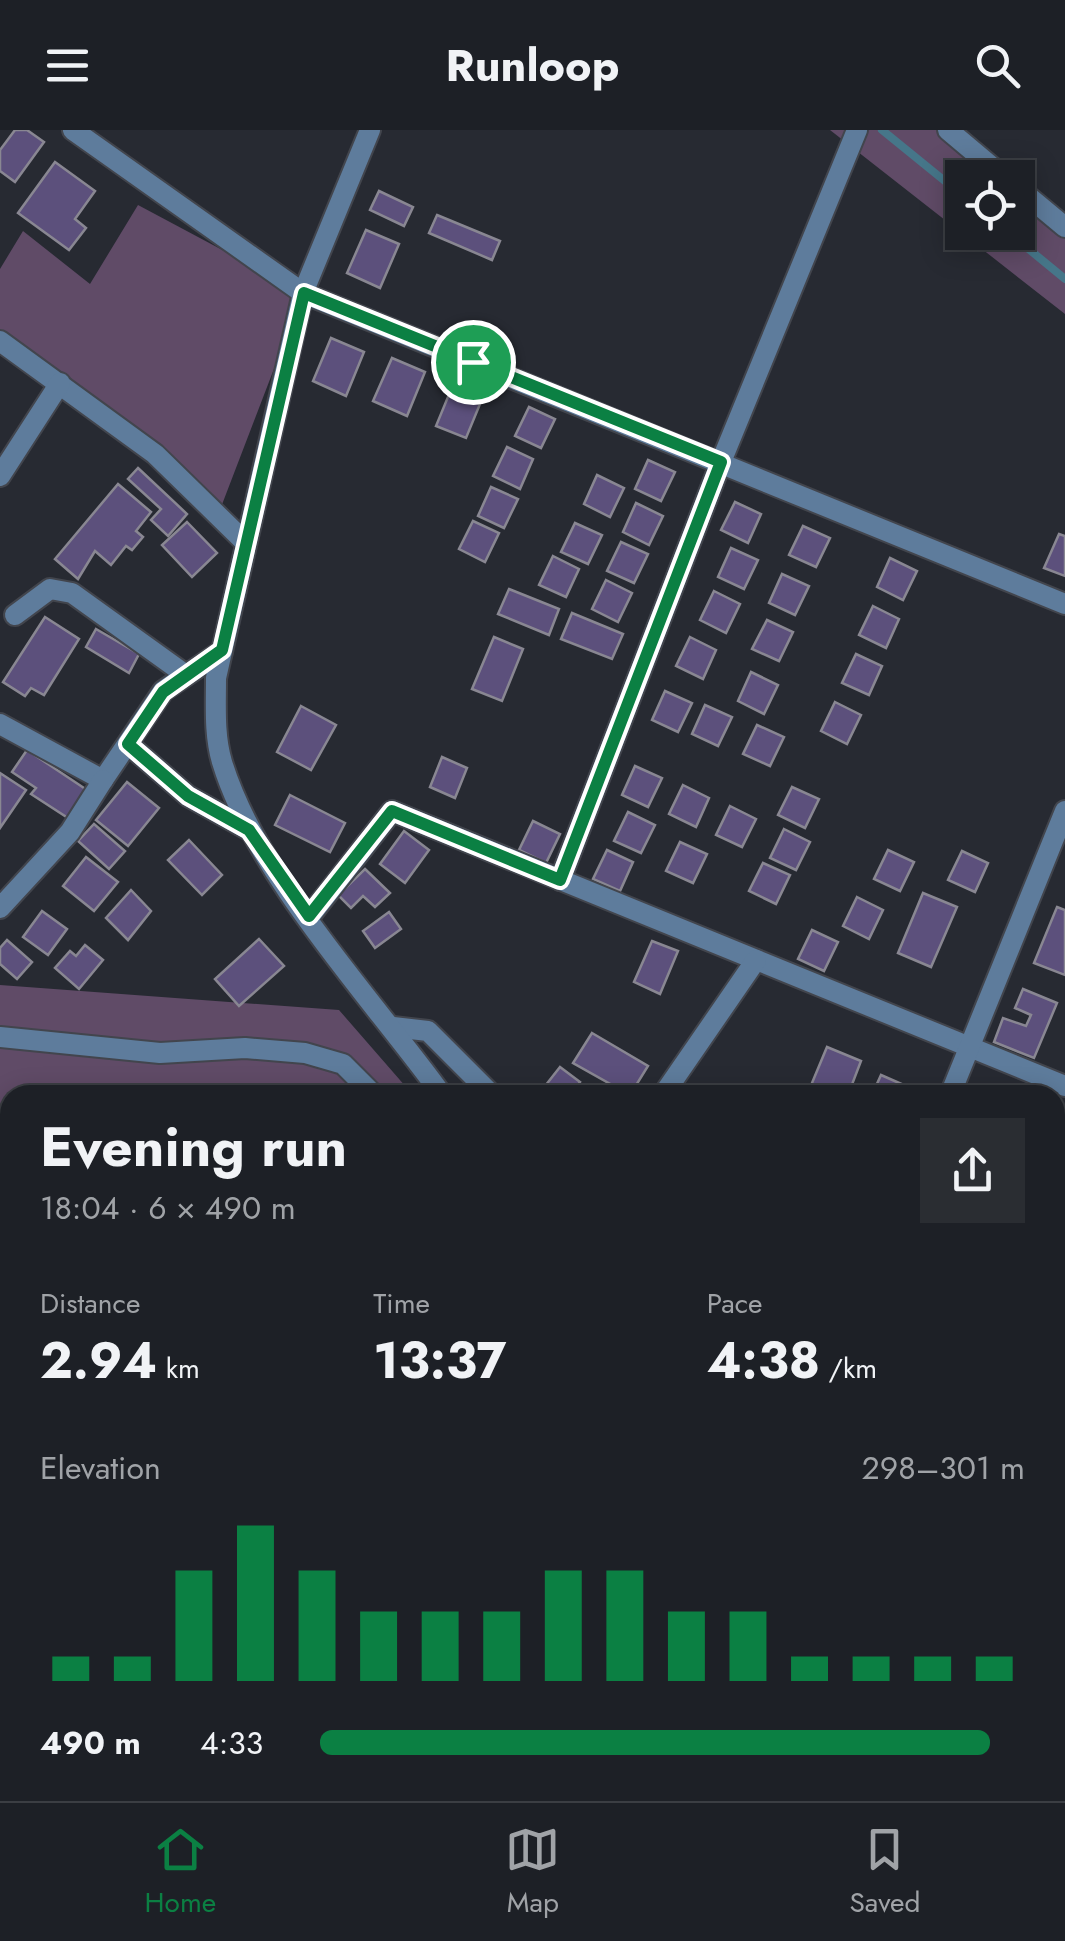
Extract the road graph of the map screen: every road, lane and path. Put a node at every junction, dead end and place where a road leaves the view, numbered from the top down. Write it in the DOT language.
graph roads {
  1 [pos="73,130"];
  2 [pos="370,130"];
  3 [pos="858,130"];
  4 [pos="948,130"];
  5 [pos="984,160"];
  6 [pos="1035,202"];
  7 [pos="1065,227"];
  8 [pos="304,293"];
  9 [pos="0,341"];
  10 [pos="60,383"];
  11 [pos="721,462"];
  12 [pos="0,476"];
  13 [pos="245,542"];
  14 [pos="1065,604"];
  15 [pos="15,615"];
  16 [pos="222,650"];
  17 [pos="186,675"];
  18 [pos="0,724"];
  19 [pos="128,744"];
  20 [pos="103,780"];
  21 [pos="1065,811"];
  22 [pos="249,830"];
  23 [pos="560,880"];
  24 [pos="0,908"];
  25 [pos="309,916"];
  26 [pos="756,960"];
  27 [pos="393,1026"];
  28 [pos="0,1038"];
  29 [pos="971,1048"];
  30 [pos="364,1085"];
  31 [pos="435,1085"];
  32 [pos="482,1085"];
  33 [pos="670,1085"];
  34 [pos="954,1085"];
  35 [pos="1063,1085"];
  1 -- 8 [label="street"];
  2 -- 8 [label="street"];
  3 -- 11 [label="street"];
  4 -- 5 [label="street"];
  6 -- 7 [label="street"];
  8 -- 11 [label="street"];
  8 -- 13 [label="street"];
  9 -- 10 [label="street"];
  10 -- 12 [label="street"];
  10 -- 13 [label="street"];
  11 -- 14 [label="street"];
  11 -- 23 [label="street"];
  13 -- 16 [label="street"];
  15 -- 17 [label="street"];
  16 -- 17 [label="street"];
  16 -- 22 [label="street"];
  17 -- 19 [label="street"];
  18 -- 20 [label="street"];
  19 -- 20 [label="street"];
  19 -- 22 [label="street"];
  20 -- 24 [label="street"];
  21 -- 29 [label="street"];
  22 -- 25 [label="street"];
  23 -- 25 [label="street"];
  23 -- 26 [label="street"];
  25 -- 27 [label="street"];
  26 -- 29 [label="street"];
  26 -- 33 [label="street"];
  27 -- 31 [label="street"];
  27 -- 32 [label="street"];
  28 -- 30 [label="street"];
  29 -- 34 [label="street"];
  29 -- 35 [label="street"];
}
